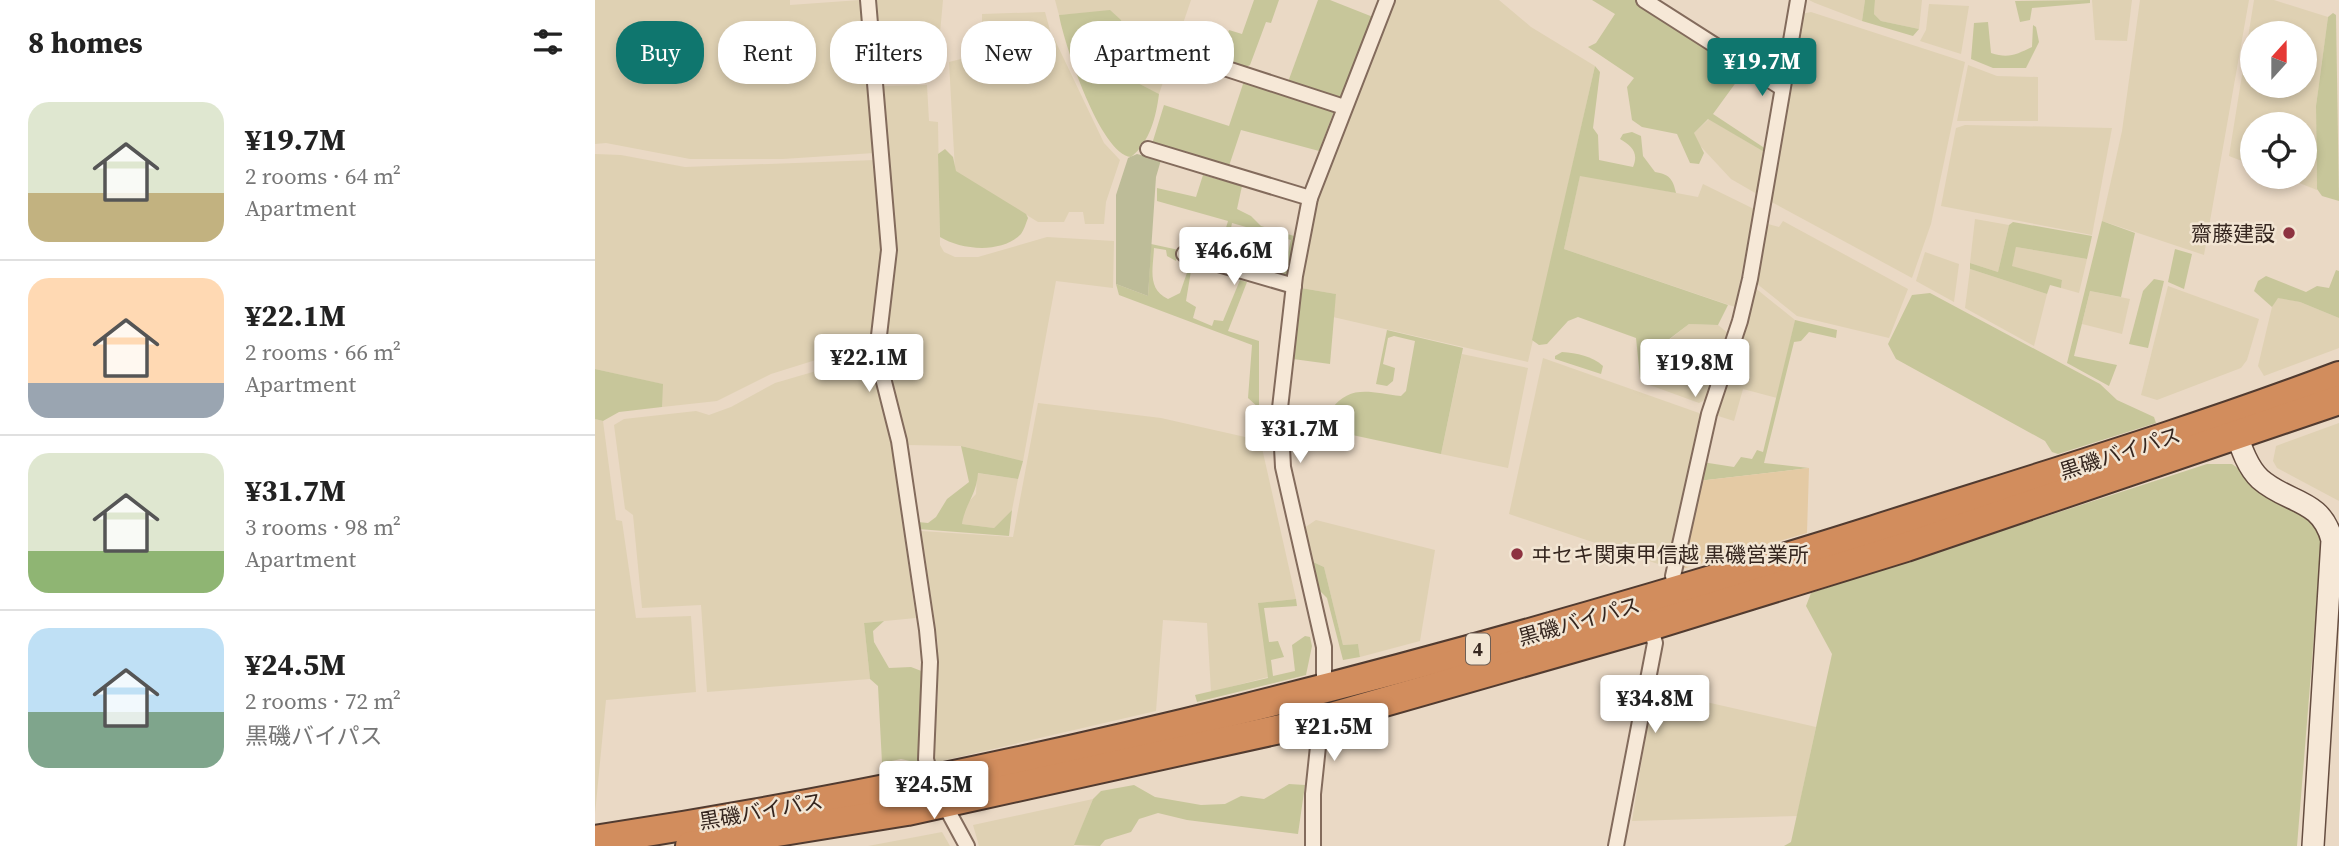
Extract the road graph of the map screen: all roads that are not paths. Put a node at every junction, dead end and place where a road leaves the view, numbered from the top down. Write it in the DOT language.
graph roads {
  1 [pos="868,0"];
  2 [pos="1387,0"];
  3 [pos="1644,0"];
  4 [pos="1798,0"];
  5 [pos="1234,71"];
  6 [pos="1782,88"];
  7 [pos="1344,107"];
  8 [pos="1148,149"];
  9 [pos="1310,198"];
  10 [pos="1184,254"];
  11 [pos="1294,286"];
  12 [pos="2339,376"];
  13 [pos="2339,400"];
  14 [pos="2234,426"];
  15 [pos="2332,521"];
  16 [pos="1678,592"];
  17 [pos="1650,626"];
  18 [pos="1325,688"];
  19 [pos="1321,720"];
  20 [pos="937,791"];
  21 [pos="595,840"];
  22 [pos="1312,843"];
  23 [pos="690,846"];
  24 [pos="967,846"];
  25 [pos="1616,846"];
  26 [pos="2313,846"];
  1 -- 20 [label="street"];
  2 -- 7 [label="street"];
  3 -- 6 [label="street"];
  4 -- 6 [label="street"];
  5 -- 7 [label="street"];
  6 -- 16 [label="street"];
  7 -- 9 [label="street"];
  8 -- 9 [label="street"];
  9 -- 11 [label="street"];
  10 -- 11 [label="street"];
  11 -- 18 [label="street"];
  12 -- 14 [label="highway, 黒磯バイパス / 4"];
  13 -- 14 [label="highway, 黒磯バイパス / 4"];
  14 -- 15 [label="street"];
  14 -- 16 [label="highway, 黒磯バイパス / 4"];
  14 -- 17 [label="highway, 黒磯バイパス / 4"];
  15 -- 26 [label="street"];
  16 -- 18 [label="highway, 黒磯バイパス / 4"];
  17 -- 19 [label="highway, 黒磯バイパス / 4"];
  17 -- 25 [label="street"];
  18 -- 19 [label="street"];
  18 -- 20 [label="highway, 黒磯バイパス / 4"];
  19 -- 20 [label="highway, 黒磯バイパス / 4"];
  19 -- 22 [label="street"];
  20 -- 21 [label="highway, 黒磯バイパス / 4"];
  20 -- 23 [label="highway, 黒磯バイパス / 4"];
  20 -- 24 [label="street"];
}
